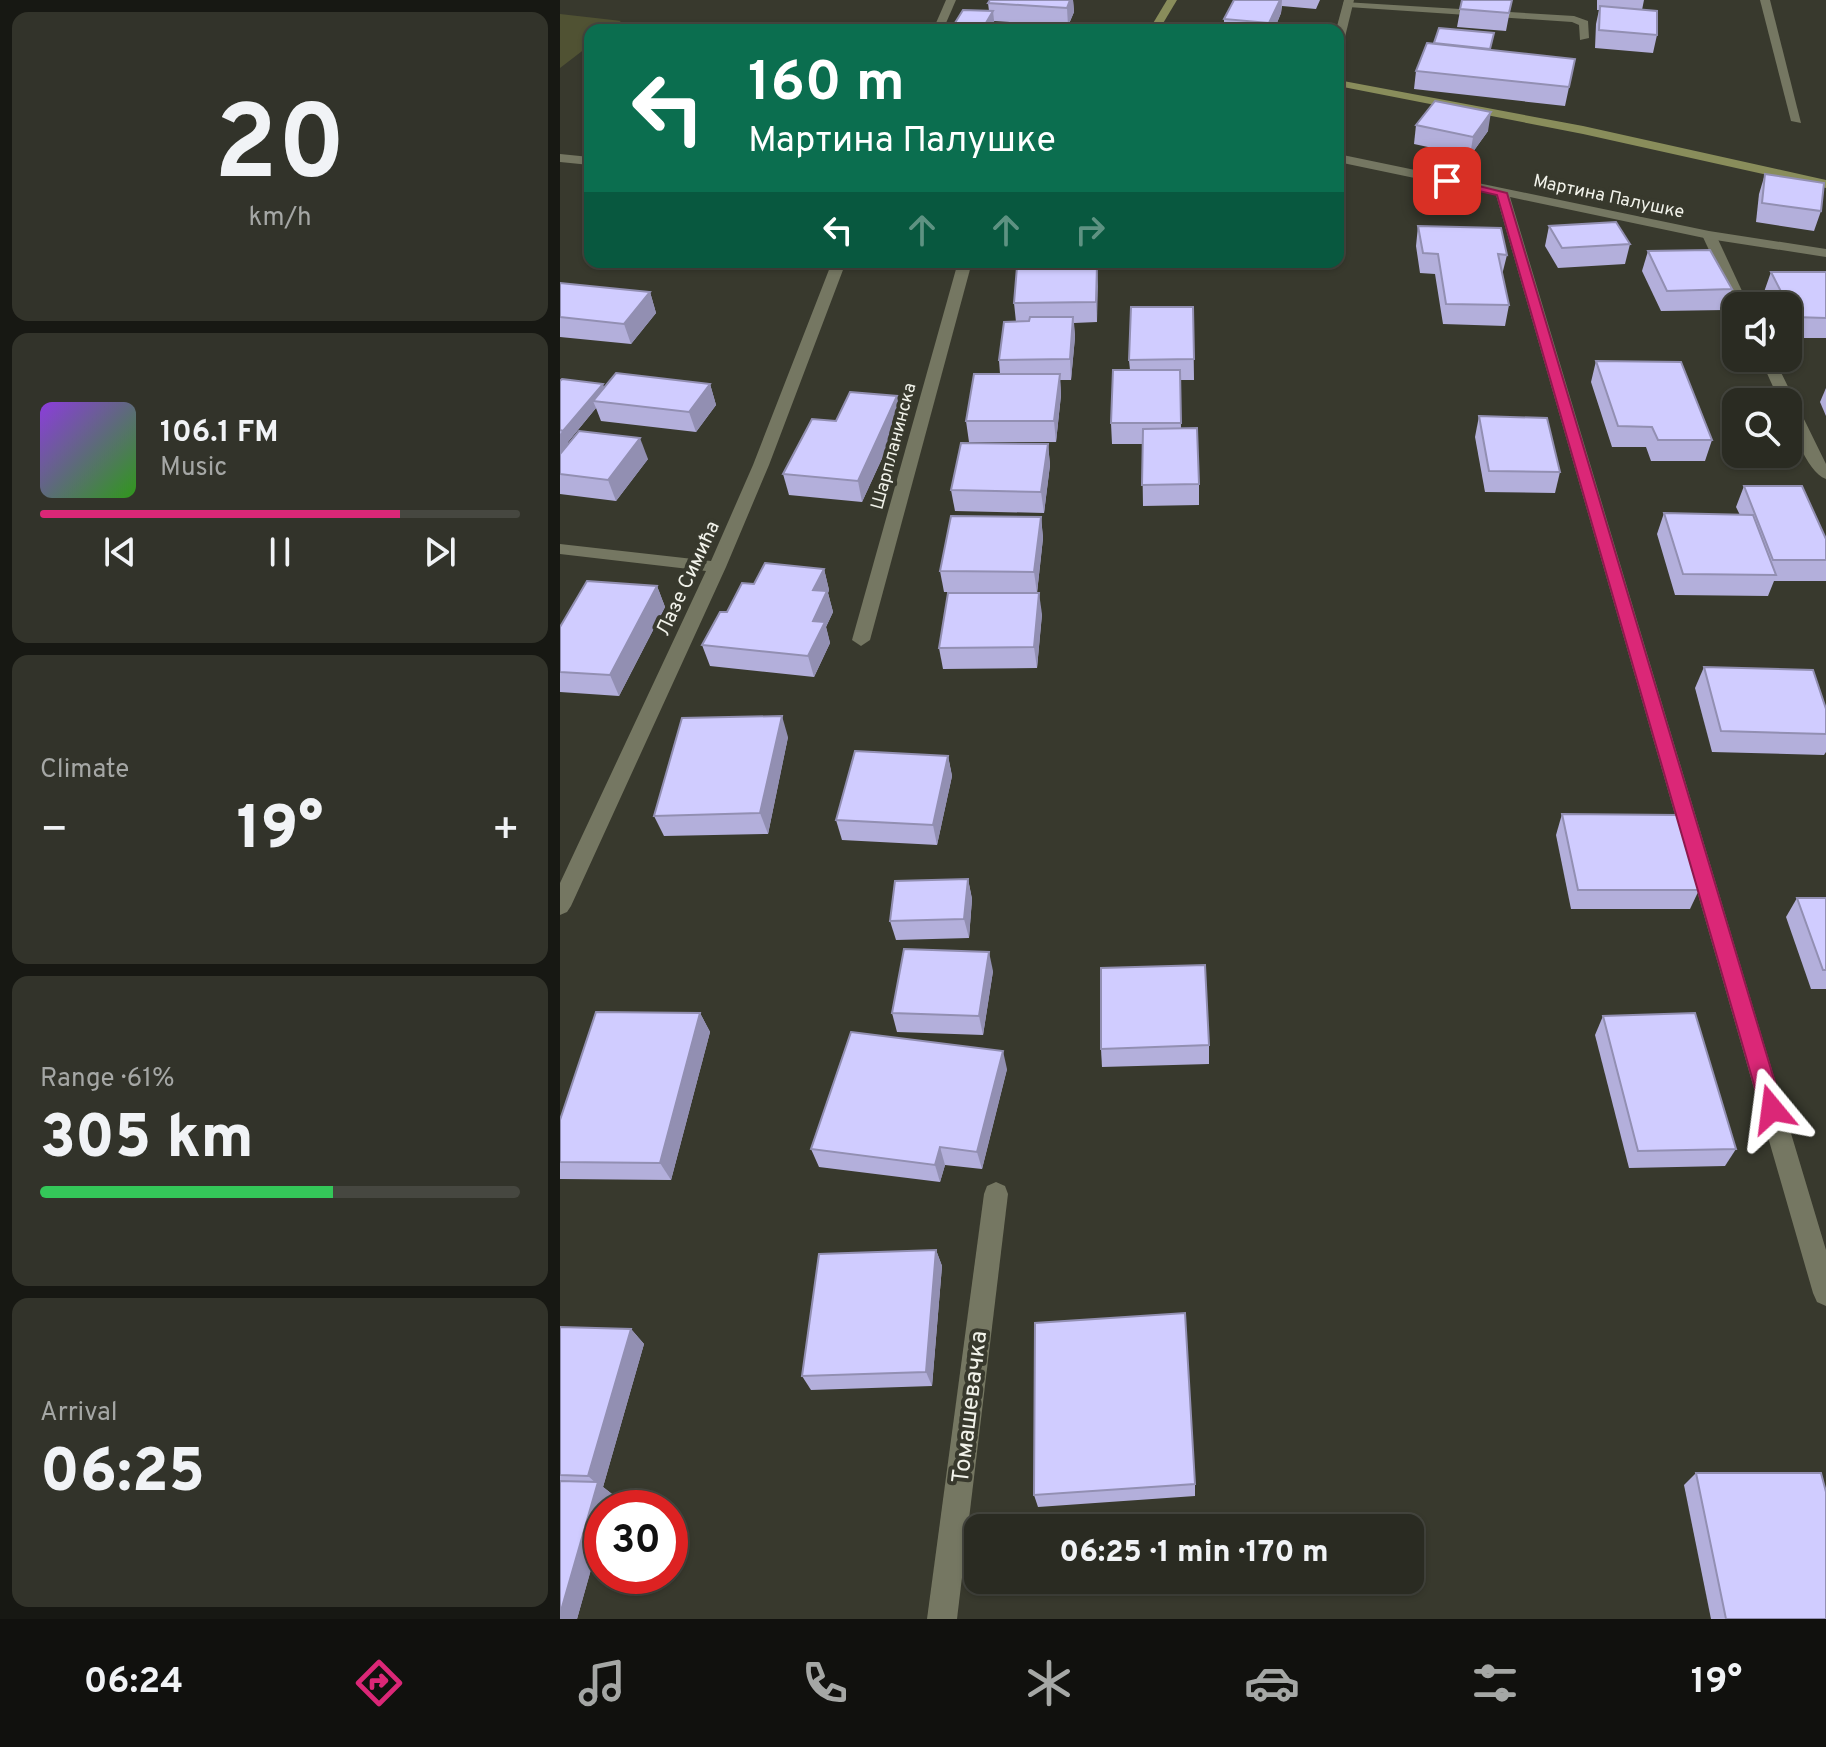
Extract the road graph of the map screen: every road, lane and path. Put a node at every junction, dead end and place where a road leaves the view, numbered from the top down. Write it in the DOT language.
graph roads {
  1 [pos="951,0"];
  2 [pos="1765,0"];
  3 [pos="1348,2"];
  4 [pos="941,24"];
  5 [pos="1343,24"];
  6 [pos="1584,38"];
  7 [pos="1797,121"];
  8 [pos="560,158"];
  9 [pos="1344,159"];
  10 [pos="584,160"];
  11 [pos="1502,193"];
  12 [pos="1709,235"];
  13 [pos="1826,253"];
  14 [pos="837,268"];
  15 [pos="963,268"];
  16 [pos="1735,292"];
  17 [pos="1774,372"];
  18 [pos="1826,474"];
  19 [pos="560,549"];
  20 [pos="717,567"];
  21 [pos="861,640"];
  22 [pos="560,906"];
  23 [pos="996,1194"];
  24 [pos="1826,1293"];
  25 [pos="942,1619"];
  1 -- 4 [label="street"];
  2 -- 7 [label="street"];
  3 -- 5 [label="street"];
  3 -- 6 [label="street"];
  8 -- 10 [label="street"];
  9 -- 11 [label="street, Мартина Палушке"];
  11 -- 12 [label="street, Мартина Палушке"];
  11 -- 24 [label="street"];
  12 -- 13 [label="street, Мартина Палушке"];
  12 -- 16 [label="street"];
  14 -- 20 [label="street, Лазе Симића"];
  15 -- 21 [label="street, Шарпланинска"];
  17 -- 18 [label="street"];
  19 -- 20 [label="street"];
  20 -- 22 [label="street, Лазе Симића"];
  23 -- 25 [label="street, Томашевачка"];
}
